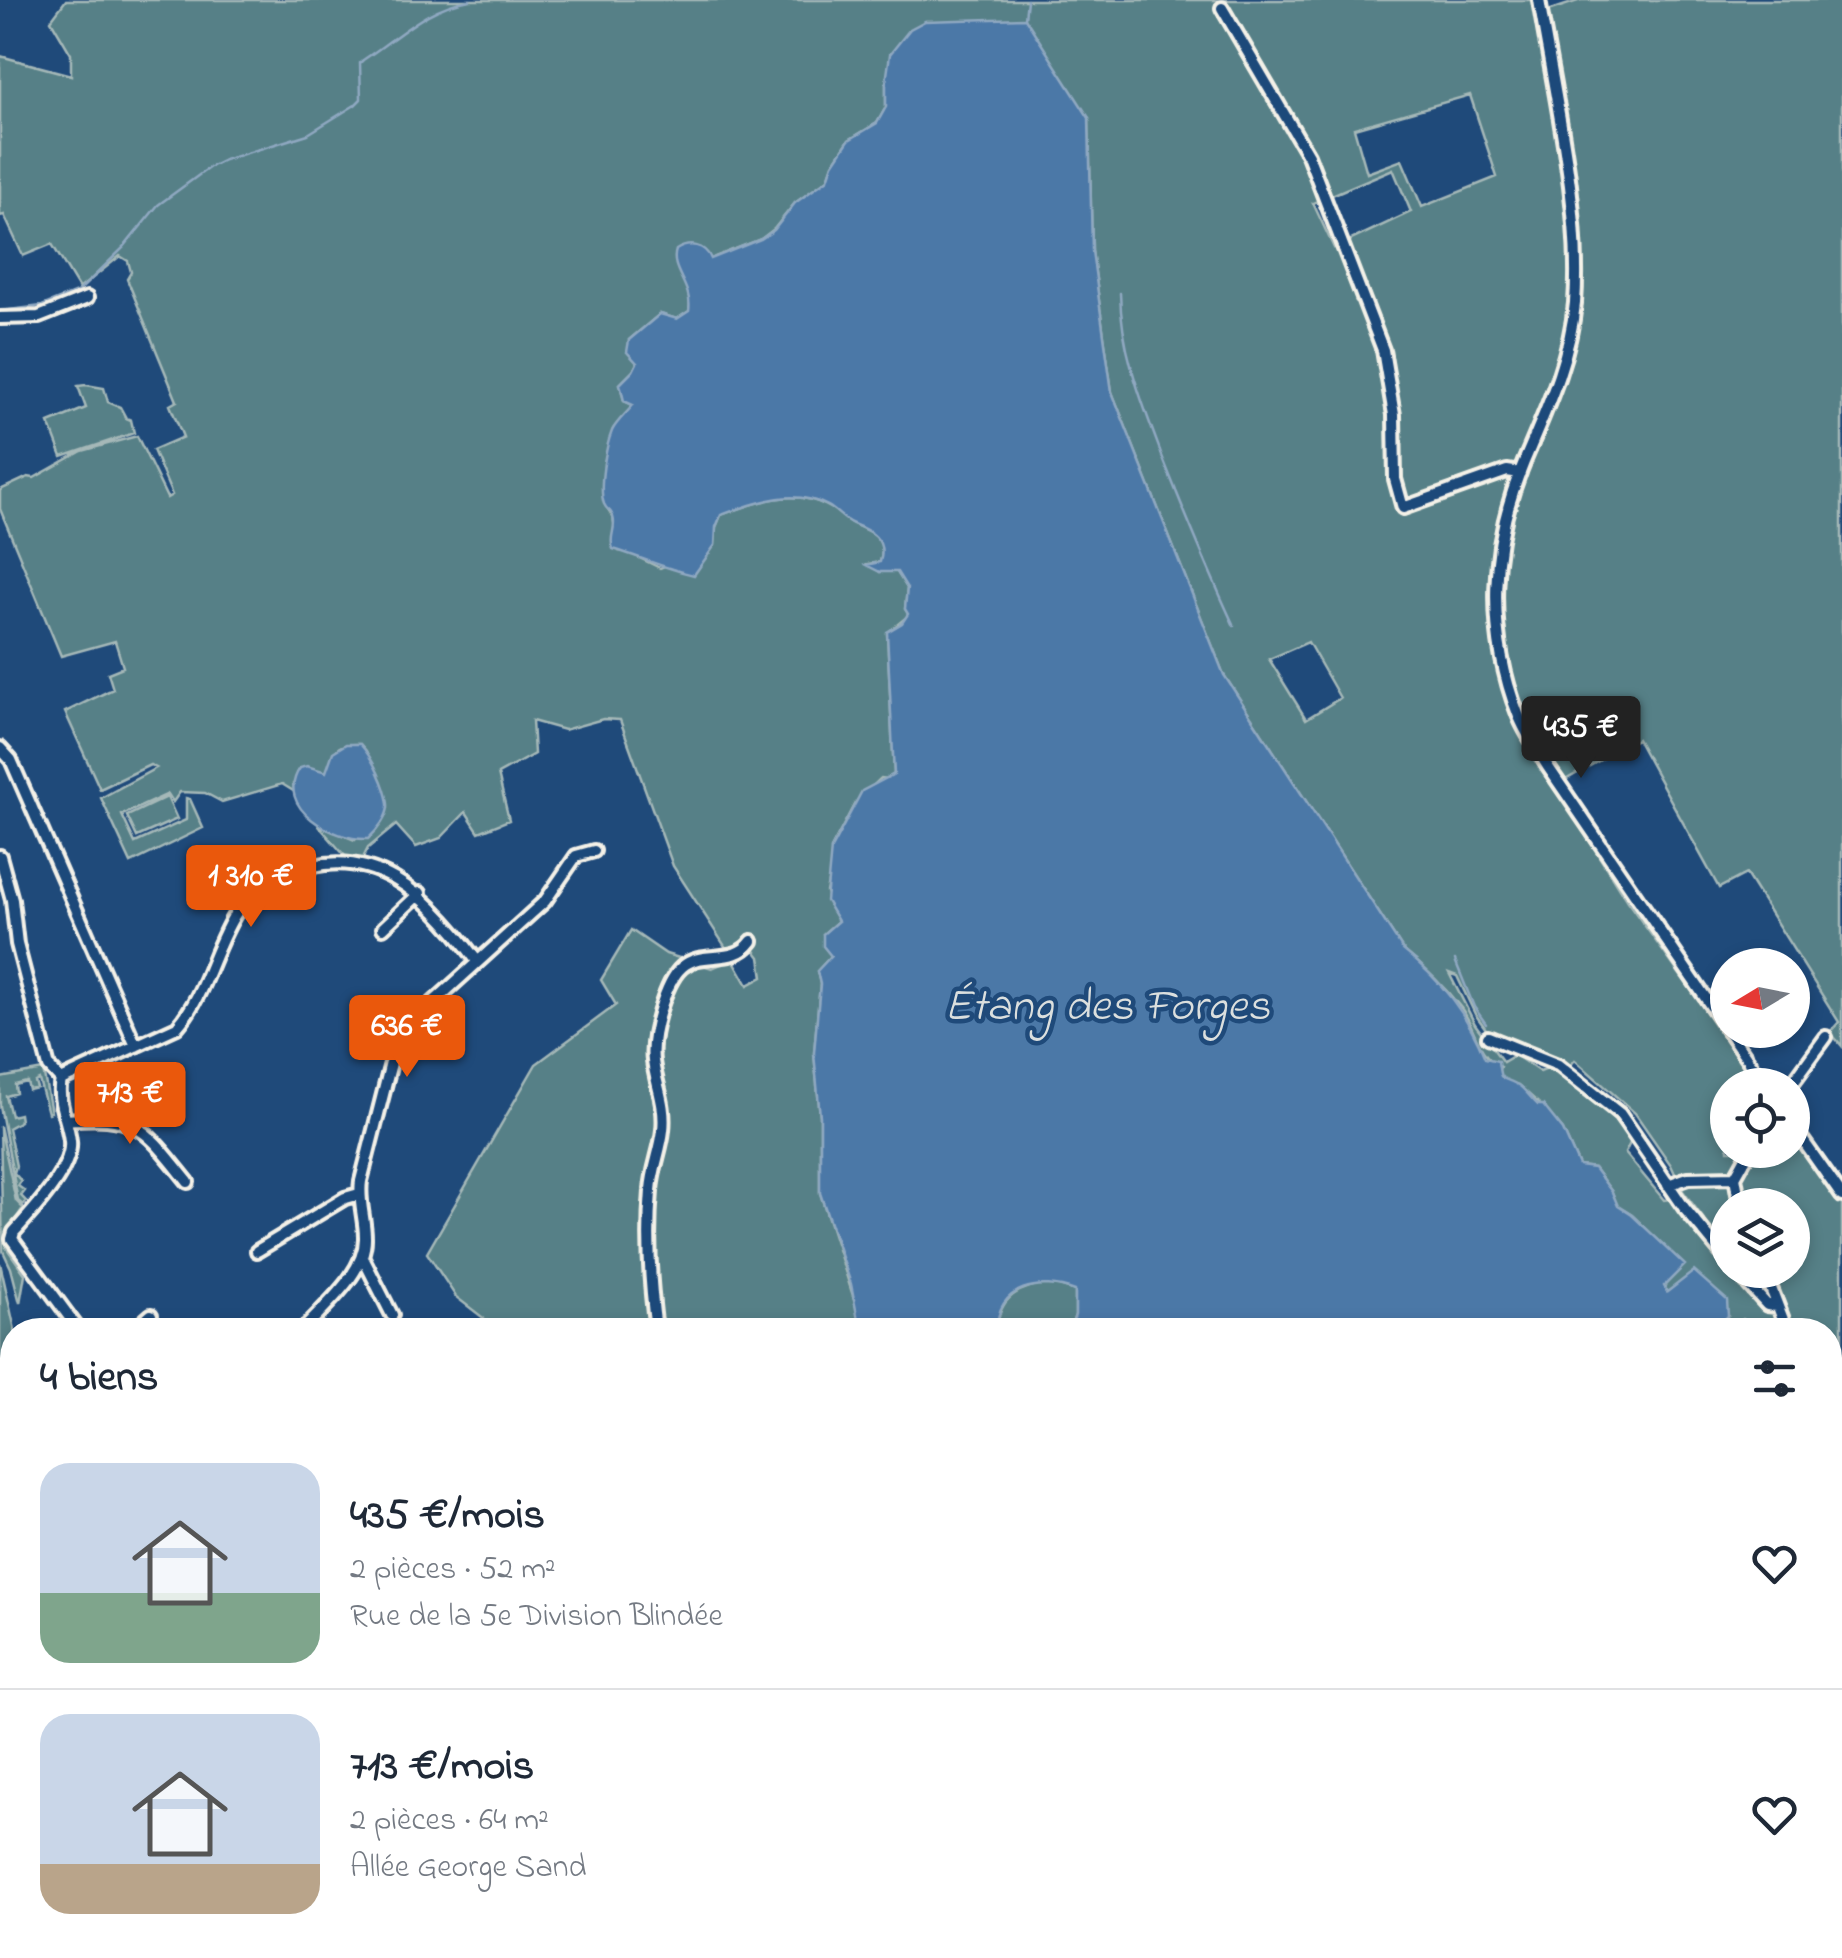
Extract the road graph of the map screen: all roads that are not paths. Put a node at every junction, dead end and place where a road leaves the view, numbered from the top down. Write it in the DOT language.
graph roads {
  1 [pos="1540,0"];
  2 [pos="1222,8"];
  3 [pos="87,298"];
  4 [pos="0,318"];
  5 [pos="1520,473"];
  6 [pos="0,748"];
  7 [pos="594,851"];
  8 [pos="0,856"];
  9 [pos="420,893"];
  10 [pos="383,928"];
  11 [pos="748,946"];
  12 [pos="477,961"];
  13 [pos="1488,1036"];
  14 [pos="1826,1037"];
  15 [pos="136,1046"];
  16 [pos="1753,1068"];
  17 [pos="1803,1068"];
  18 [pos="62,1080"];
  19 [pos="66,1120"];
  20 [pos="1810,1150"];
  21 [pos="1741,1168"];
  22 [pos="1736,1177"];
  23 [pos="188,1182"];
  24 [pos="1668,1184"];
  25 [pos="1738,1188"];
  26 [pos="359,1194"];
  27 [pos="1842,1196"];
  28 [pos="1710,1238"];
  29 [pos="257,1251"];
  30 [pos="362,1256"];
  31 [pos="1751,1288"];
  32 [pos="1770,1288"];
  33 [pos="1777,1306"];
  34 [pos="151,1315"];
  35 [pos="392,1315"];
  36 [pos="69,1318"];
  37 [pos="148,1318"];
  38 [pos="313,1318"];
  39 [pos="655,1318"];
  40 [pos="1782,1318"];
  1 -- 5 [label="street"];
  2 -- 5 [label="street"];
  3 -- 4 [label="street"];
  5 -- 16 [label="street"];
  6 -- 15 [label="street"];
  7 -- 12 [label="street"];
  8 -- 18 [label="street"];
  9 -- 10 [label="street"];
  9 -- 12 [label="street"];
  9 -- 15 [label="street"];
  11 -- 39 [label="street"];
  12 -- 26 [label="street"];
  13 -- 24 [label="street"];
  14 -- 17 [label="street"];
  15 -- 18 [label="street"];
  18 -- 19 [label="street"];
  19 -- 23 [label="street"];
  19 -- 36 [label="street"];
  20 -- 27 [label="street"];
  21 -- 22 [label="street"];
  22 -- 24 [label="street"];
  22 -- 25 [label="street"];
  24 -- 28 [label="street"];
  26 -- 29 [label="street"];
  26 -- 30 [label="street"];
  30 -- 35 [label="street"];
  30 -- 38 [label="street"];
  31 -- 33 [label="street"];
  32 -- 33 [label="street"];
  33 -- 40 [label="street"];
  34 -- 37 [label="street"];
}
